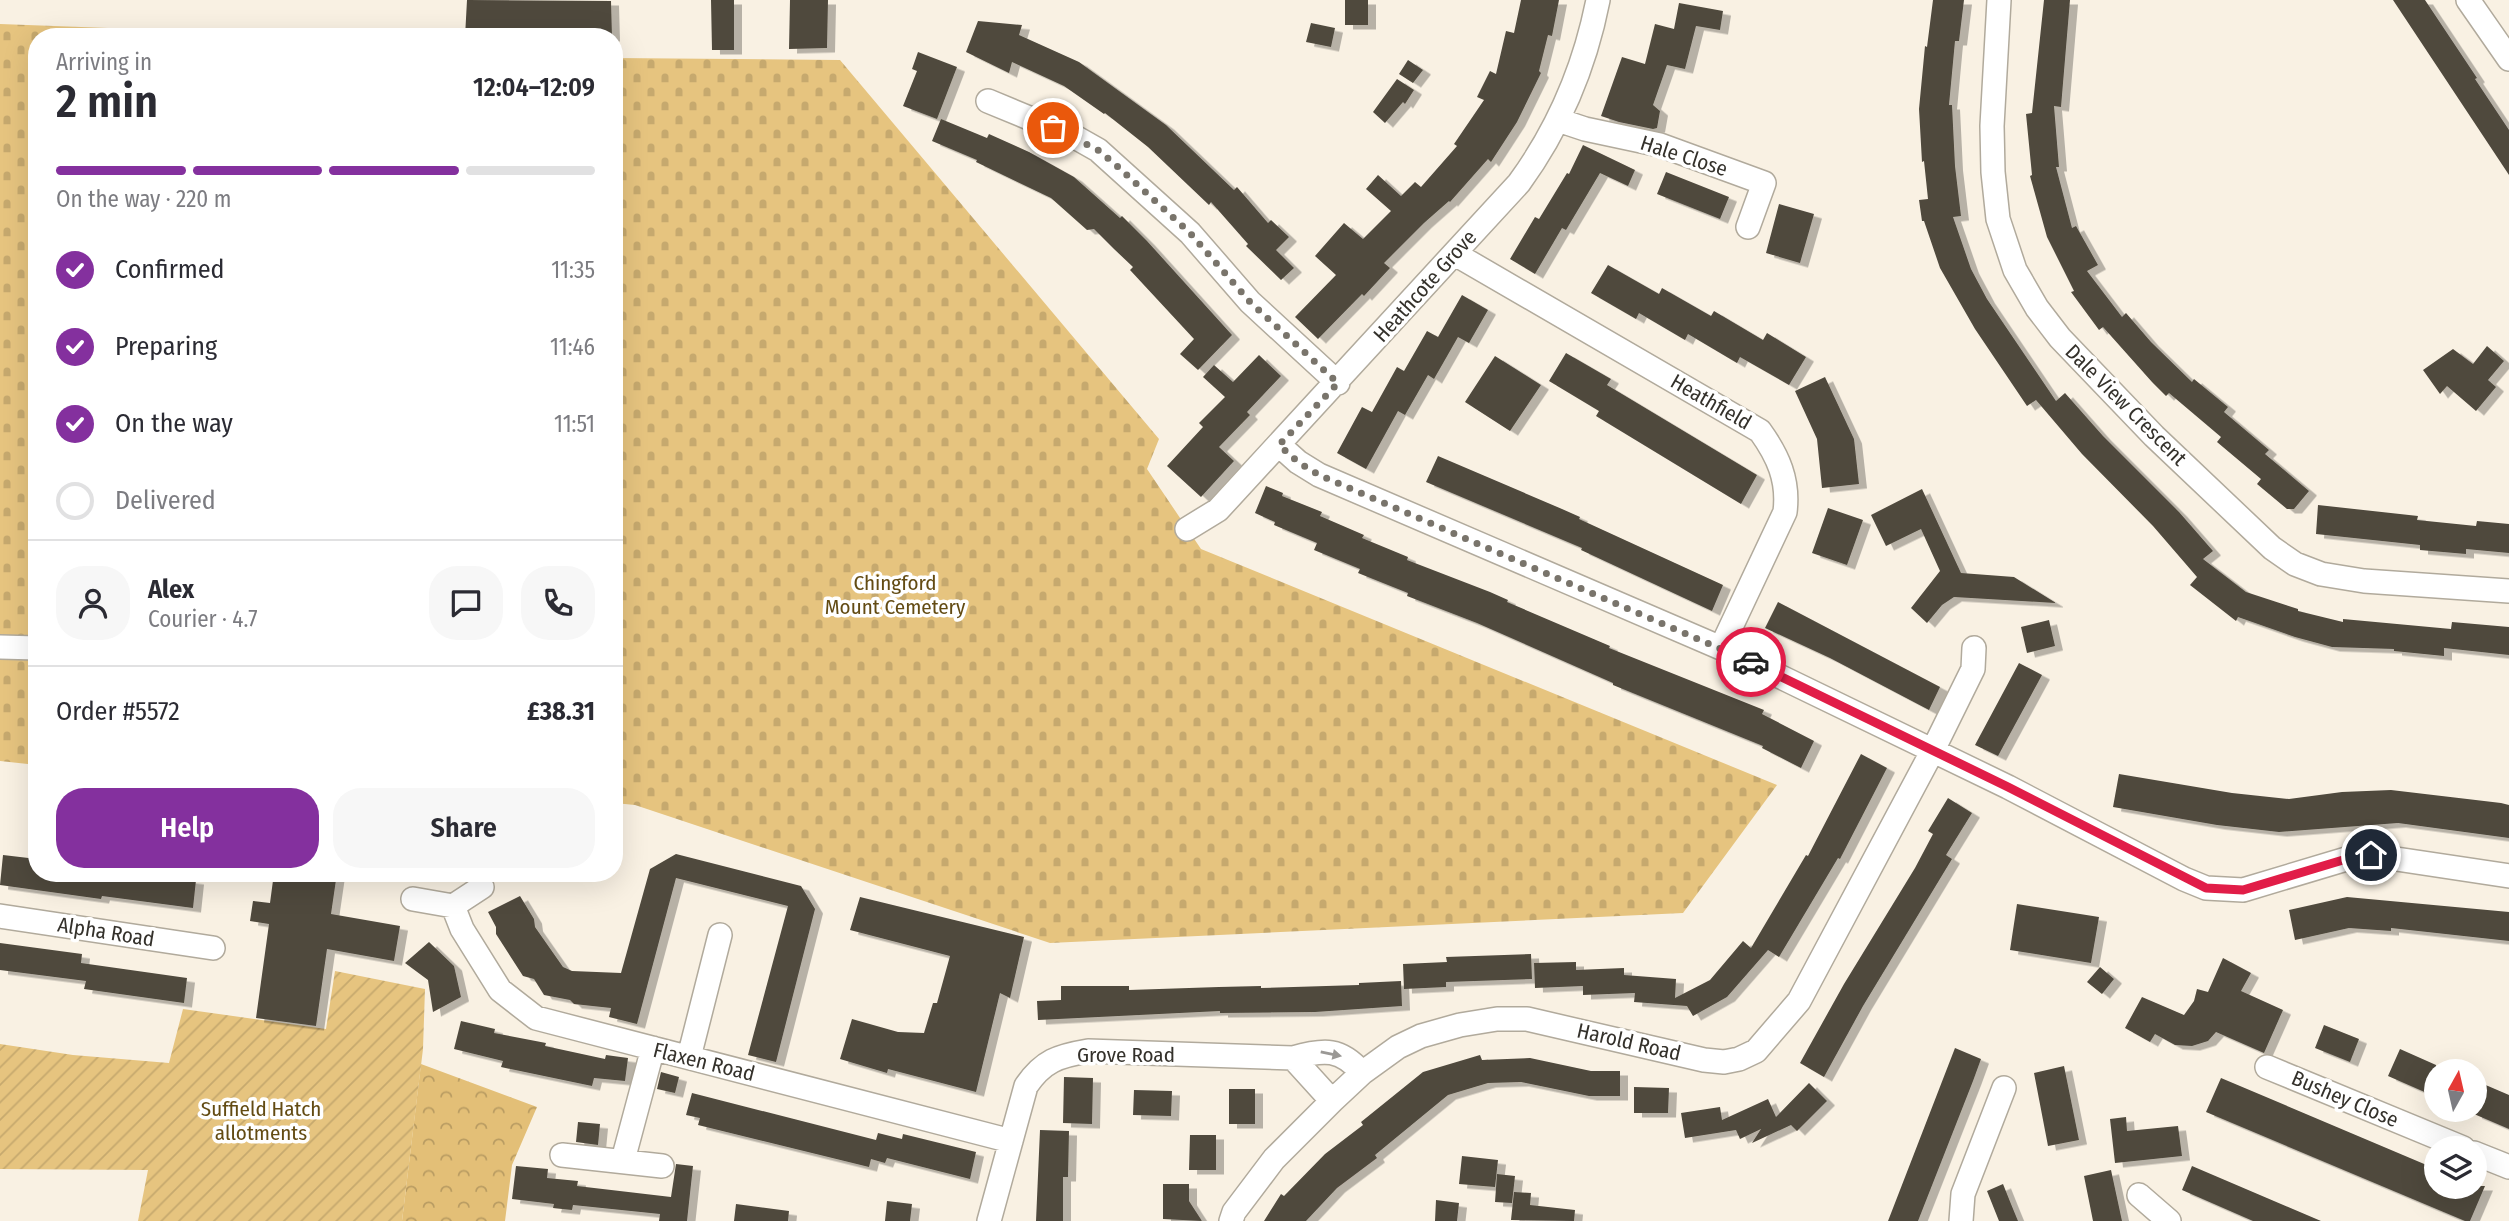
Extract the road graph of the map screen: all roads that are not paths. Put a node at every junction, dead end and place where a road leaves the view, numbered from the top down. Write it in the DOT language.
graph roads {
  1 [pos="1598,0"];
  2 [pos="2000,0"];
  3 [pos="2468,0"];
  4 [pos="2509,59"];
  5 [pos="988,101"];
  6 [pos="1558,120"];
  7 [pos="1748,227"];
  8 [pos="1455,254"];
  9 [pos="1338,383"];
  10 [pos="1279,445"];
  11 [pos="1187,529"];
  12 [pos="2509,591"];
  13 [pos="0,647"];
  14 [pos="28,648"];
  15 [pos="1721,648"];
  16 [pos="1975,648"];
  17 [pos="1933,750"];
  18 [pos="2509,876"];
  19 [pos="482,887"];
  20 [pos="413,899"];
  21 [pos="453,906"];
  22 [pos="0,916"];
  23 [pos="720,935"];
  24 [pos="213,948"];
  25 [pos="653,1048"];
  26 [pos="689,1057"];
  27 [pos="1293,1058"];
  28 [pos="2267,1067"];
  29 [pos="1362,1073"];
  30 [pos="2004,1088"];
  31 [pos="1332,1101"];
  32 [pos="2434,1136"];
  33 [pos="1011,1140"];
  34 [pos="562,1155"];
  35 [pos="2487,1158"];
  36 [pos="624,1160"];
  37 [pos="662,1166"];
  38 [pos="2509,1167"];
  39 [pos="2139,1195"];
  40 [pos="989,1221"];
  41 [pos="1231,1221"];
  42 [pos="1961,1221"];
  43 [pos="2169,1221"];
  1 -- 6 [label="street, Heathcote Grove"];
  2 -- 12 [label="street, Dale View Crescent"];
  3 -- 4 [label="street"];
  5 -- 9 [label="street"];
  6 -- 7 [label="street, Hale Close"];
  6 -- 8 [label="street, Heathcote Grove"];
  8 -- 9 [label="street, Heathcote Grove"];
  8 -- 15 [label="street, Heathfield"];
  9 -- 10 [label="street, Heathcote Grove"];
  10 -- 11 [label="street, Heathcote Grove"];
  10 -- 15 [label="street"];
  13 -- 14 [label="street"];
  15 -- 17 [label="street"];
  16 -- 17 [label="street, Harold Road"];
  17 -- 18 [label="street"];
  17 -- 29 [label="street, Harold Road"];
  19 -- 21 [label="street"];
  20 -- 21 [label="street"];
  21 -- 25 [label="street, Flaxen Road"];
  22 -- 24 [label="street, Alpha Road"];
  23 -- 26 [label="street"];
  25 -- 26 [label="street, Flaxen Road"];
  25 -- 36 [label="street"];
  26 -- 33 [label="street, Flaxen Road"];
  27 -- 29 [label="street, Grove Road, one-way"];
  27 -- 31 [label="street"];
  27 -- 33 [label="street, Grove Road"];
  28 -- 32 [label="street, Bushey Close"];
  29 -- 31 [label="street, Harold Road"];
  30 -- 42 [label="street"];
  31 -- 41 [label="street, Harold Road"];
  33 -- 40 [label="street, Grove Road"];
  34 -- 36 [label="street"];
  35 -- 38 [label="street"];
  36 -- 37 [label="street"];
  39 -- 43 [label="street"];
}
